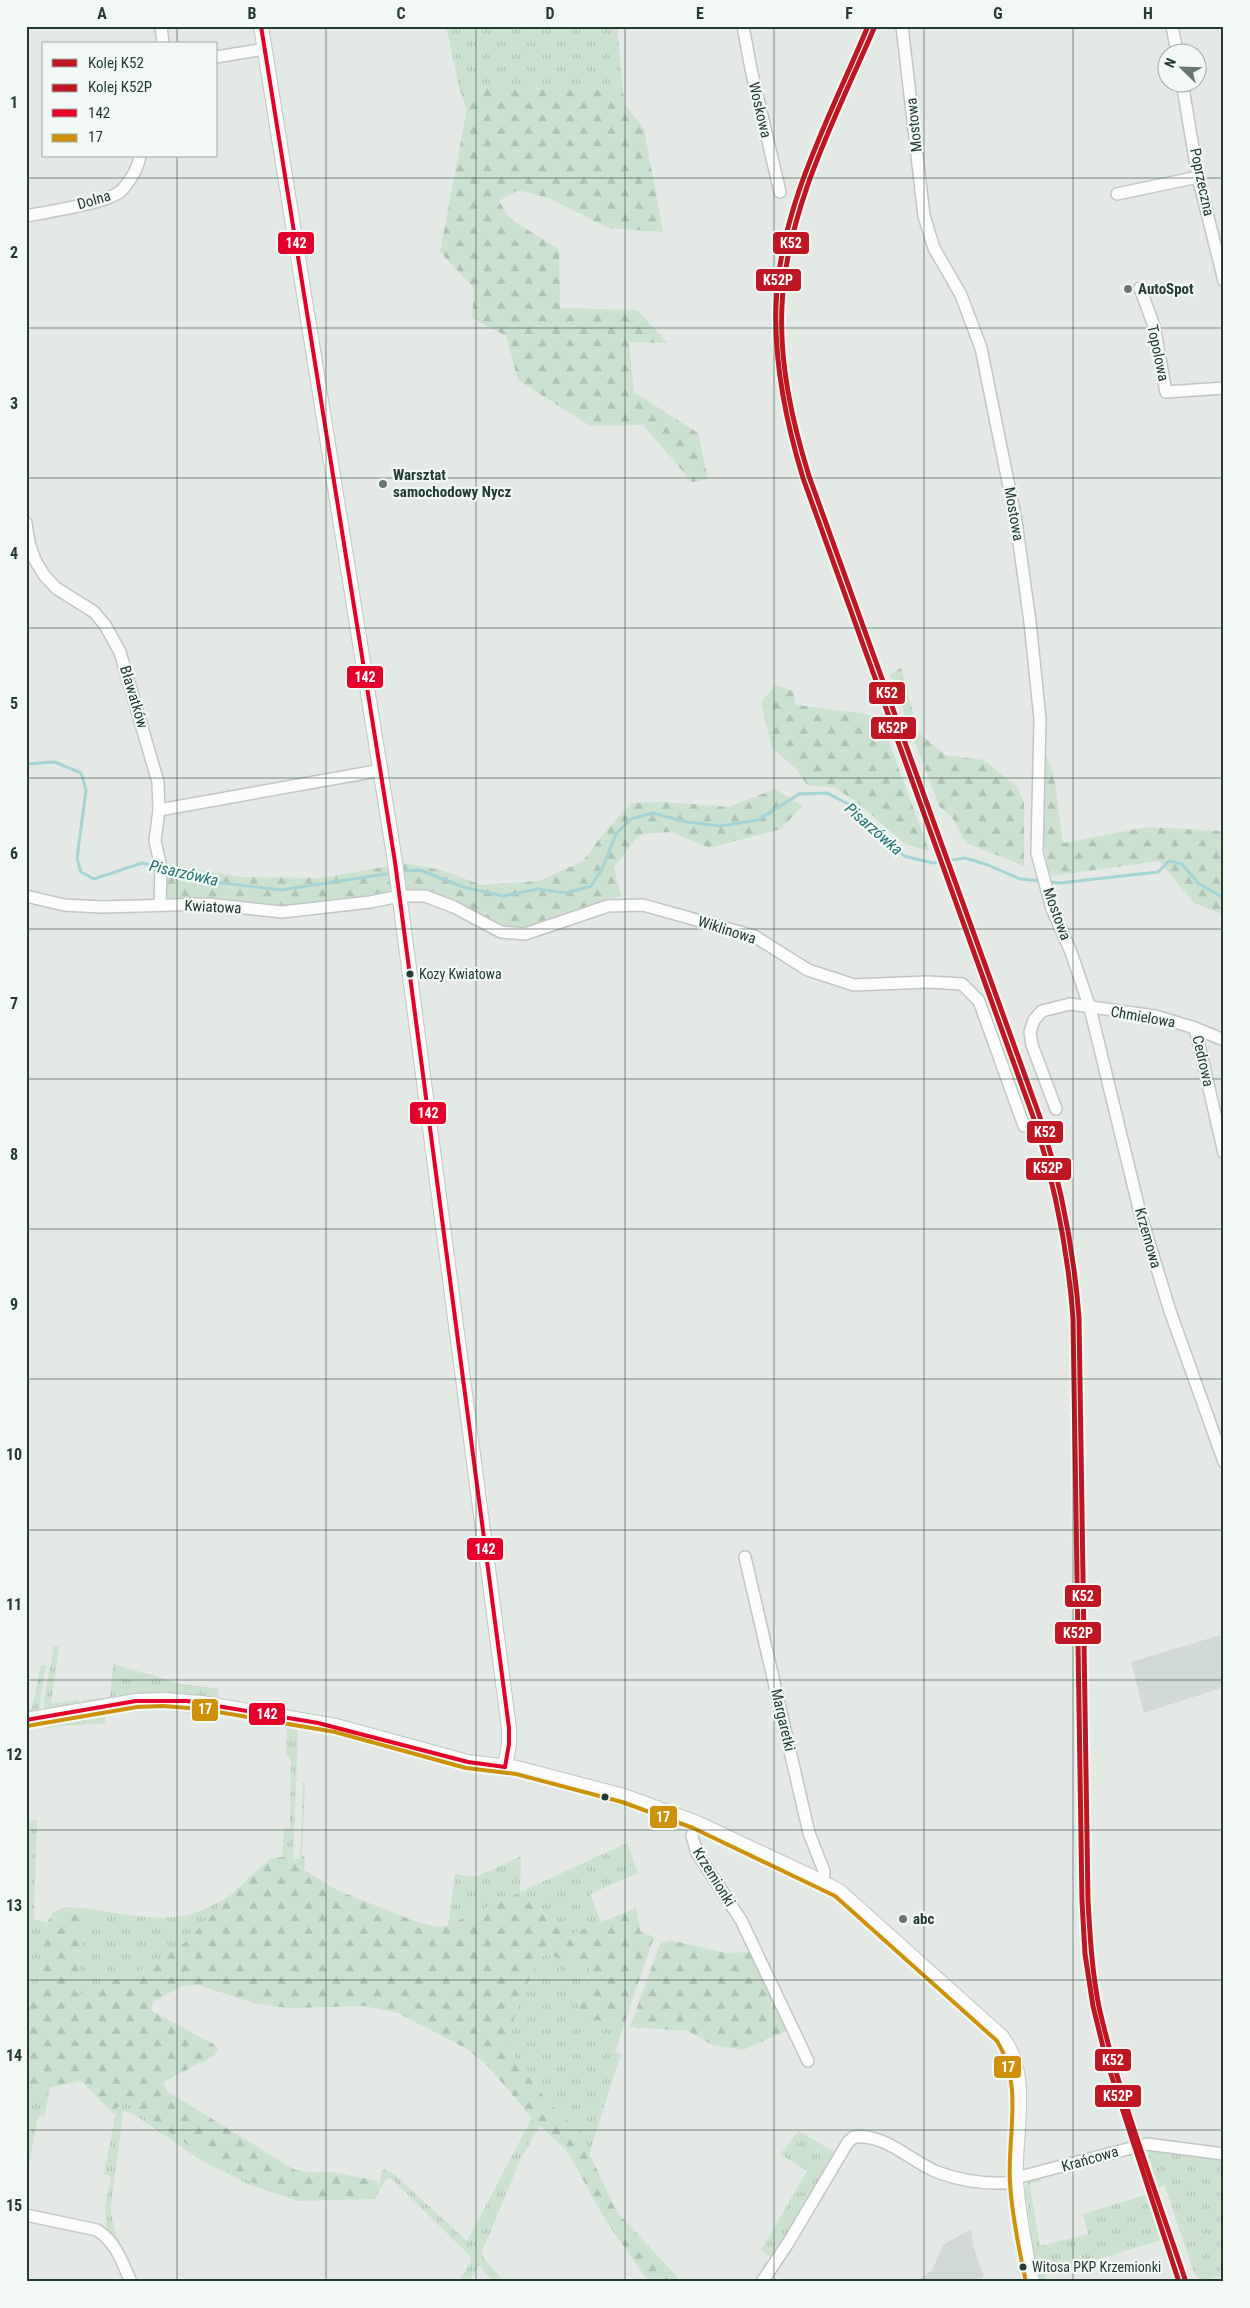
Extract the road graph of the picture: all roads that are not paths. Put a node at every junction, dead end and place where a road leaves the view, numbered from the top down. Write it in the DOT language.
graph roads {
  1 [pos="162,26"];
  2 [pos="261,26"];
  3 [pos="743,26"];
  4 [pos="902,26"];
  5 [pos="1172,26"];
  6 [pos="163,42"];
  7 [pos="1175,42"];
  8 [pos="265,49"];
  9 [pos="218,57"];
  10 [pos="1184,92"];
  11 [pos="140,158"];
  12 [pos="1198,177"];
  13 [pos="780,192"];
  14 [pos="1117,194"];
  15 [pos="26,216"];
  16 [pos="1224,281"];
  17 [pos="1140,288"];
  18 [pos="1224,388"];
  19 [pos="26,523"];
  20 [pos="382,770"];
  21 [pos="159,810"];
  22 [pos="26,896"];
  23 [pos="400,896"];
  24 [pos="160,905"];
  25 [pos="1090,1008"];
  26 [pos="1195,1028"];
  27 [pos="1224,1040"];
  28 [pos="1056,1109"];
  29 [pos="1024,1126"];
  30 [pos="1224,1152"];
  31 [pos="1218,1429"];
  32 [pos="1224,1462"];
  33 [pos="745,1557"];
  34 [pos="26,1720"];
  35 [pos="504,1766"];
  36 [pos="695,1822"];
  37 [pos="823,1882"];
  38 [pos="808,2061"];
  39 [pos="1224,2154"];
  40 [pos="1016,2180"];
  41 [pos="26,2215"];
  42 [pos="130,2282"];
  43 [pos="762,2282"];
  44 [pos="1032,2282"];
  1 -- 6 [label="street"];
  2 -- 8 [label="street"];
  3 -- 13 [label="street, Woskowa"];
  4 -- 25 [label="street, Mostowa"];
  5 -- 7 [label="street"];
  8 -- 9 [label="street"];
  8 -- 20 [label="street"];
  10 -- 12 [label="street, Poprzeczna"];
  11 -- 15 [label="street, Dolna"];
  12 -- 14 [label="street"];
  12 -- 16 [label="street, Poprzeczna"];
  17 -- 18 [label="street, Topolowa"];
  19 -- 21 [label="street, Bławatków"];
  20 -- 21 [label="street"];
  20 -- 23 [label="street"];
  21 -- 24 [label="street, Bławatków"];
  22 -- 24 [label="street, Kwiatowa"];
  23 -- 24 [label="street, Kwiatowa"];
  23 -- 29 [label="street, Wiklinowa"];
  23 -- 35 [label="street"];
  25 -- 26 [label="street, Chmielowa"];
  25 -- 28 [label="street"];
  25 -- 31 [label="street, Krzemowa"];
  26 -- 27 [label="street, Chmielowa"];
  26 -- 30 [label="street, Cedrowa"];
  31 -- 32 [label="street, Krzemowa"];
  33 -- 37 [label="street, Margaretki"];
  34 -- 35 [label="street"];
  35 -- 36 [label="street"];
  36 -- 37 [label="street"];
  36 -- 38 [label="street, Krzemionki"];
  37 -- 40 [label="street"];
  39 -- 40 [label="street, Krańcowa"];
  40 -- 43 [label="street"];
  40 -- 44 [label="street"];
  41 -- 42 [label="street"];
}
